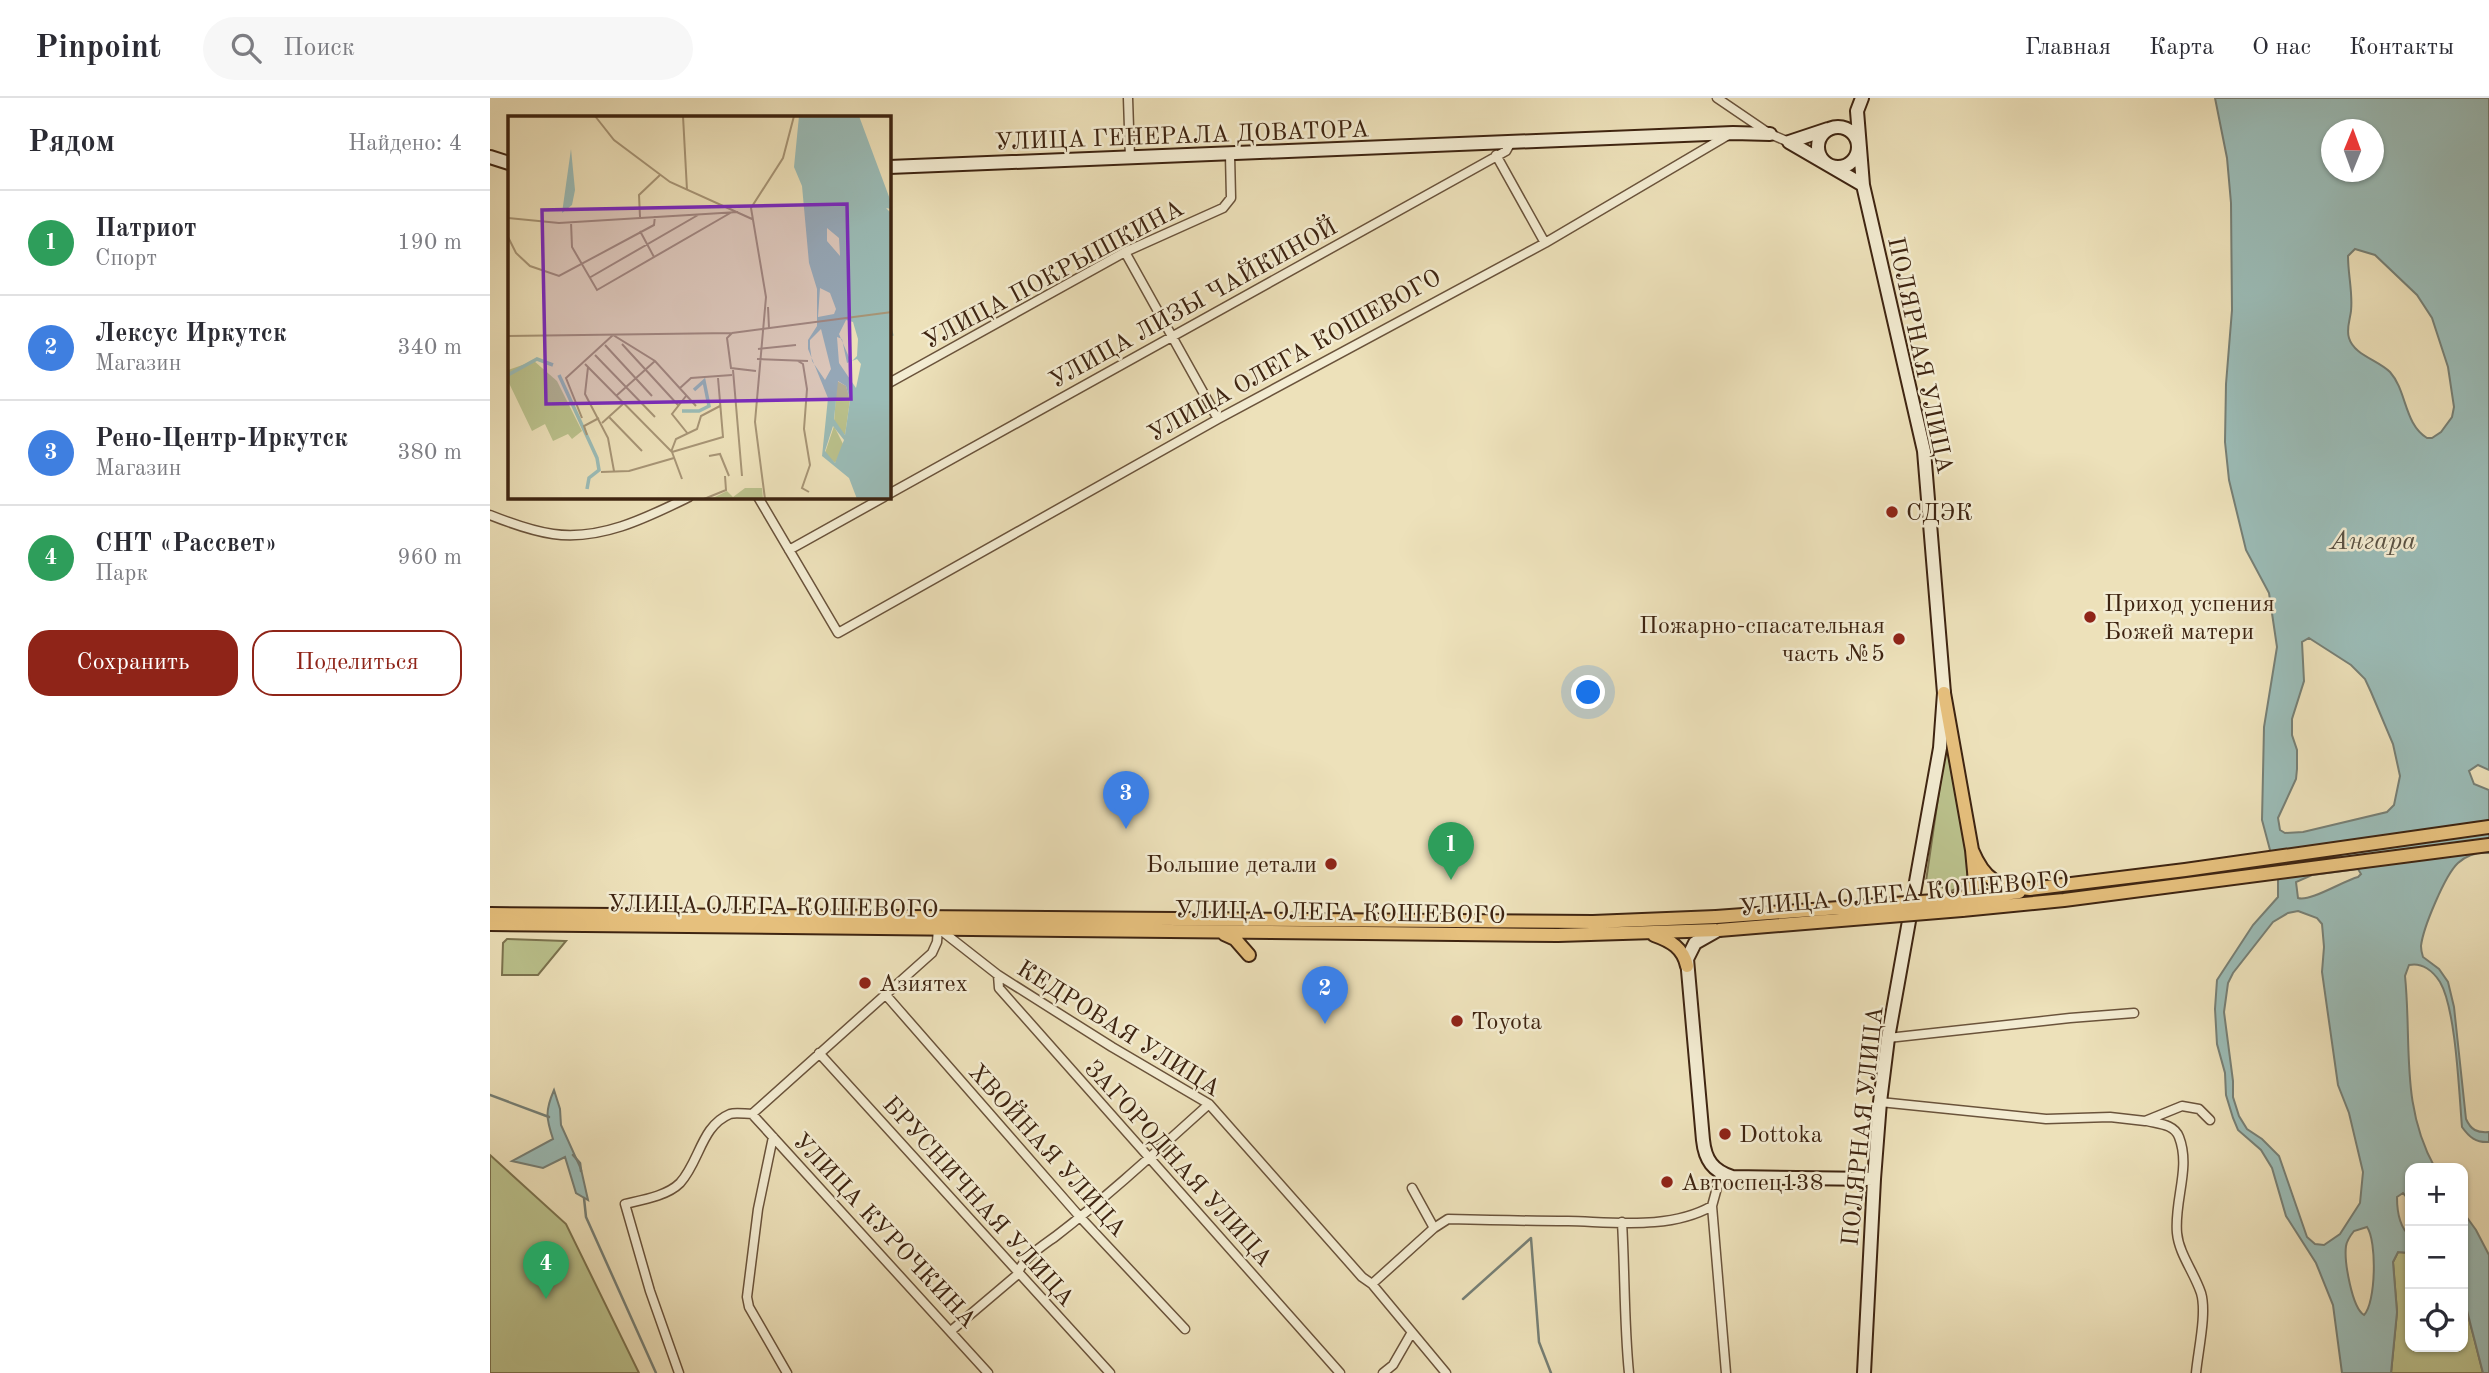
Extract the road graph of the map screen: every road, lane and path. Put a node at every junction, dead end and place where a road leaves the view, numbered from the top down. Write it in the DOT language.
graph roads {
  1 [pos="1128,98"];
  2 [pos="1717,98"];
  3 [pos="1862,98"];
  4 [pos="1857,111"];
  5 [pos="1831,128"];
  6 [pos="1733,132"];
  7 [pos="1770,134"];
  8 [pos="1511,142"];
  9 [pos="1789,142"];
  10 [pos="1859,149"];
  11 [pos="1230,155"];
  12 [pos="1496,155"];
  13 [pos="490,156"];
  14 [pos="1130,158"];
  15 [pos="508,163"];
  16 [pos="1827,164"];
  17 [pos="891,167"];
  18 [pos="1863,185"];
  19 [pos="1545,243"];
  20 [pos="1125,252"];
  21 [pos="1172,336"];
  22 [pos="891,382"];
  23 [pos="1218,419"];
  24 [pos="891,493"];
  25 [pos="686,499"];
  26 [pos="759,499"];
  27 [pos="880,499"];
  28 [pos="490,515"];
  29 [pos="789,550"];
  30 [pos="1944,694"];
  31 [pos="2489,827"];
  32 [pos="2489,845"];
  33 [pos="1972,850"];
  34 [pos="2060,887"];
  35 [pos="1961,905"];
  36 [pos="490,914"];
  37 [pos="1718,924"];
  38 [pos="490,925"];
  39 [pos="938,928"];
  40 [pos="1206,931"];
  41 [pos="1647,933"];
  42 [pos="1248,955"];
  43 [pos="1687,966"];
  44 [pos="998,975"];
  45 [pos="885,994"];
  46 [pos="2134,1013"];
  47 [pos="1888,1038"];
  48 [pos="819,1053"];
  49 [pos="1881,1102"];
  50 [pos="1209,1104"];
  51 [pos="752,1114"];
  52 [pos="2210,1120"];
  53 [pos="2145,1121"];
  54 [pos="773,1137"];
  55 [pos="1148,1159"];
  56 [pos="1721,1173"];
  57 [pos="1874,1179"];
  58 [pos="1412,1188"];
  59 [pos="1712,1206"];
  60 [pos="1080,1217"];
  61 [pos="1622,1222"];
  62 [pos="1434,1228"];
  63 [pos="1018,1274"];
  64 [pos="1372,1284"];
  65 [pos="1185,1329"];
  66 [pos="952,1330"];
  67 [pos="1412,1332"];
  68 [pos="679,1373"];
  69 [pos="787,1373"];
  70 [pos="988,1373"];
  71 [pos="1110,1373"];
  72 [pos="1340,1373"];
  73 [pos="1383,1373"];
  74 [pos="1446,1373"];
  75 [pos="1629,1373"];
  76 [pos="1726,1373"];
  77 [pos="1864,1373"];
  78 [pos="2196,1373"];
  1 -- 14 [label="street"];
  2 -- 7 [label="street"];
  3 -- 4 [label="main road, ПОЛЯРНАЯ УЛИЦА"];
  4 -- 5 [label="main road"];
  4 -- 10 [label="main road, ПОЛЯРНАЯ УЛИЦА"];
  5 -- 9 [label="main road"];
  5 -- 10 [label="main road"];
  5 -- 16 [label="main road"];
  6 -- 7 [label="main road, УЛИЦА ГЕНЕРАЛА ДОВАТОРА"];
  6 -- 8 [label="main road, УЛИЦА ГЕНЕРАЛА ДОВАТОРА"];
  6 -- 19 [label="street, УЛИЦА ОЛЕГА КОШЕВОГО"];
  7 -- 9 [label="street"];
  8 -- 11 [label="main road, УЛИЦА ГЕНЕРАЛА ДОВАТОРА"];
  8 -- 12 [label="street, УЛИЦА ЛИЗЫ ЧАЙКИНОЙ"];
  9 -- 16 [label="main road"];
  10 -- 16 [label="main road"];
  10 -- 18 [label="main road, ПОЛЯРНАЯ УЛИЦА"];
  11 -- 14 [label="main road, УЛИЦА ГЕНЕРАЛА ДОВАТОРА"];
  11 -- 20 [label="street, УЛИЦА ПОКРЫШКИНА"];
  12 -- 19 [label="street"];
  12 -- 21 [label="street, УЛИЦА ЛИЗЫ ЧАЙКИНОЙ"];
  13 -- 15 [label="main road"];
  14 -- 17 [label="main road, УЛИЦА ГЕНЕРАЛА ДОВАТОРА"];
  16 -- 18 [label="main road"];
  18 -- 30 [label="main road, ПОЛЯРНАЯ УЛИЦА"];
  19 -- 23 [label="street, УЛИЦА ОЛЕГА КОШЕВОГО"];
  20 -- 21 [label="street"];
  20 -- 22 [label="street, УЛИЦА ПОКРЫШКИНА"];
  21 -- 23 [label="street"];
  21 -- 24 [label="street, УЛИЦА ЛИЗЫ ЧАЙКИНОЙ"];
  23 -- 29 [label="street, УЛИЦА ОЛЕГА КОШЕВОГО"];
  25 -- 28 [label="street"];
  26 -- 29 [label="street"];
  27 -- 29 [label="street"];
  30 -- 33 [label="main road"];
  30 -- 47 [label="main road, ПОЛЯРНАЯ УЛИЦА"];
  31 -- 34 [label="main road"];
  32 -- 35 [label="main road, УЛИЦА ОЛЕГА КОШЕВОГО"];
  33 -- 34 [label="main road"];
  33 -- 35 [label="main road"];
  34 -- 35 [label="main road, УЛИЦА ОЛЕГА КОШЕВОГО"];
  35 -- 37 [label="main road, УЛИЦА ОЛЕГА КОШЕВОГО, bridge"];
  36 -- 37 [label="main road, УЛИЦА ОЛЕГА КОШЕВОГО"];
  37 -- 41 [label="main road, УЛИЦА ОЛЕГА КОШЕВОГО"];
  37 -- 43 [label="main road"];
  38 -- 39 [label="main road, УЛИЦА ОЛЕГА КОШЕВОГО"];
  39 -- 40 [label="main road, УЛИЦА ОЛЕГА КОШЕВОГО"];
  39 -- 44 [label="street, КЕДРОВАЯ УЛИЦА"];
  39 -- 45 [label="street"];
  40 -- 41 [label="main road, УЛИЦА ОЛЕГА КОШЕВОГО"];
  40 -- 42 [label="main road"];
  41 -- 43 [label="main road"];
  43 -- 56 [label="main road"];
  44 -- 50 [label="street, КЕДРОВАЯ УЛИЦА"];
  44 -- 55 [label="street, ЗАГОРОДНАЯ УЛИЦА"];
  45 -- 48 [label="street"];
  45 -- 60 [label="street, ХВОЙНАЯ УЛИЦА"];
  46 -- 47 [label="street"];
  47 -- 49 [label="main road, ПОЛЯРНАЯ УЛИЦА"];
  48 -- 51 [label="street"];
  48 -- 63 [label="street, БРУСНИЧНАЯ УЛИЦА"];
  49 -- 53 [label="street"];
  49 -- 57 [label="main road, ПОЛЯРНАЯ УЛИЦА"];
  50 -- 55 [label="street"];
  50 -- 64 [label="street, КЕДРОВАЯ УЛИЦА"];
  51 -- 54 [label="street, УЛИЦА КУРОЧКИНА"];
  51 -- 68 [label="street"];
  52 -- 53 [label="street"];
  53 -- 78 [label="street"];
  54 -- 66 [label="street, УЛИЦА КУРОЧКИНА"];
  54 -- 69 [label="street"];
  55 -- 60 [label="street"];
  55 -- 72 [label="street, ЗАГОРОДНАЯ УЛИЦА"];
  56 -- 57 [label="main road"];
  56 -- 59 [label="street"];
  57 -- 77 [label="main road, ПОЛЯРНАЯ УЛИЦА"];
  58 -- 62 [label="street"];
  59 -- 61 [label="street"];
  59 -- 76 [label="street"];
  60 -- 63 [label="street"];
  60 -- 65 [label="street, ХВОЙНАЯ УЛИЦА"];
  61 -- 62 [label="street"];
  61 -- 75 [label="street"];
  62 -- 64 [label="street"];
  63 -- 66 [label="street"];
  63 -- 71 [label="street, БРУСНИЧНАЯ УЛИЦА"];
  64 -- 67 [label="street, КЕДРОВАЯ УЛИЦА"];
  66 -- 70 [label="street, УЛИЦА КУРОЧКИНА"];
  67 -- 73 [label="street"];
  67 -- 74 [label="street, КЕДРОВАЯ УЛИЦА"];
}
